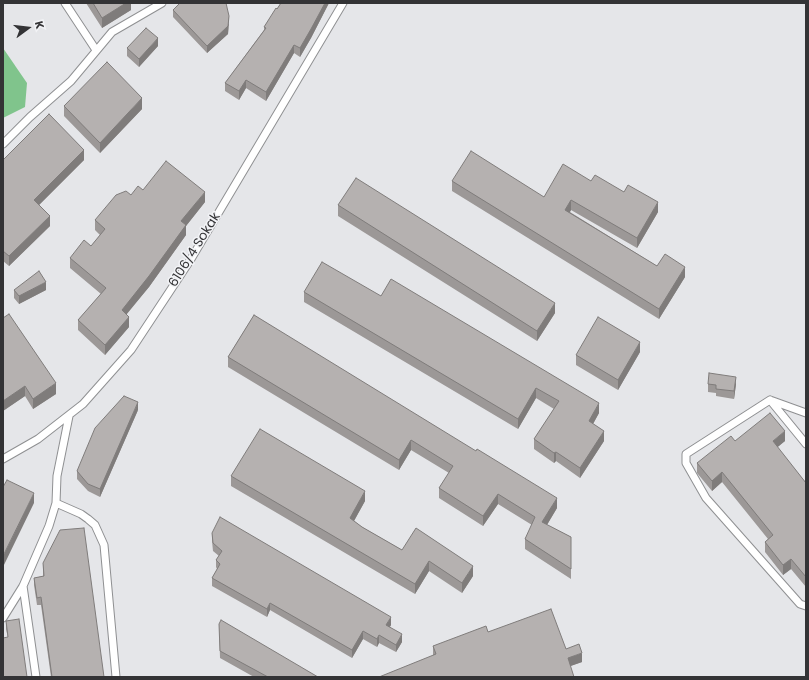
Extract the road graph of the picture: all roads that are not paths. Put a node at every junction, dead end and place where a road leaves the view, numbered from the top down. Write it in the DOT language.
graph roads {
  1 [pos="65,3"];
  2 [pos="144,3"];
  3 [pos="162,3"];
  4 [pos="343,3"];
  5 [pos="148,10"];
  6 [pos="96,50"];
  7 [pos="3,144"];
  8 [pos="770,400"];
  9 [pos="806,413"];
  10 [pos="69,416"];
  11 [pos="806,444"];
  12 [pos="3,459"];
  13 [pos="56,503"];
  14 [pos="23,586"];
  15 [pos="806,606"];
  16 [pos="3,618"];
  17 [pos="36,677"];
  18 [pos="116,677"];
  1 -- 6 [label="street"];
  2 -- 5 [label="street"];
  3 -- 5 [label="street"];
  4 -- 10 [label="street, 6106/4 Sokak"];
  5 -- 6 [label="street"];
  6 -- 7 [label="street"];
  8 -- 9 [label="street"];
  8 -- 11 [label="street"];
  8 -- 15 [label="street"];
  10 -- 12 [label="street, 6106/4 Sokak"];
  10 -- 13 [label="street"];
  13 -- 14 [label="street"];
  13 -- 18 [label="street"];
  14 -- 16 [label="street"];
  14 -- 17 [label="street"];
}
